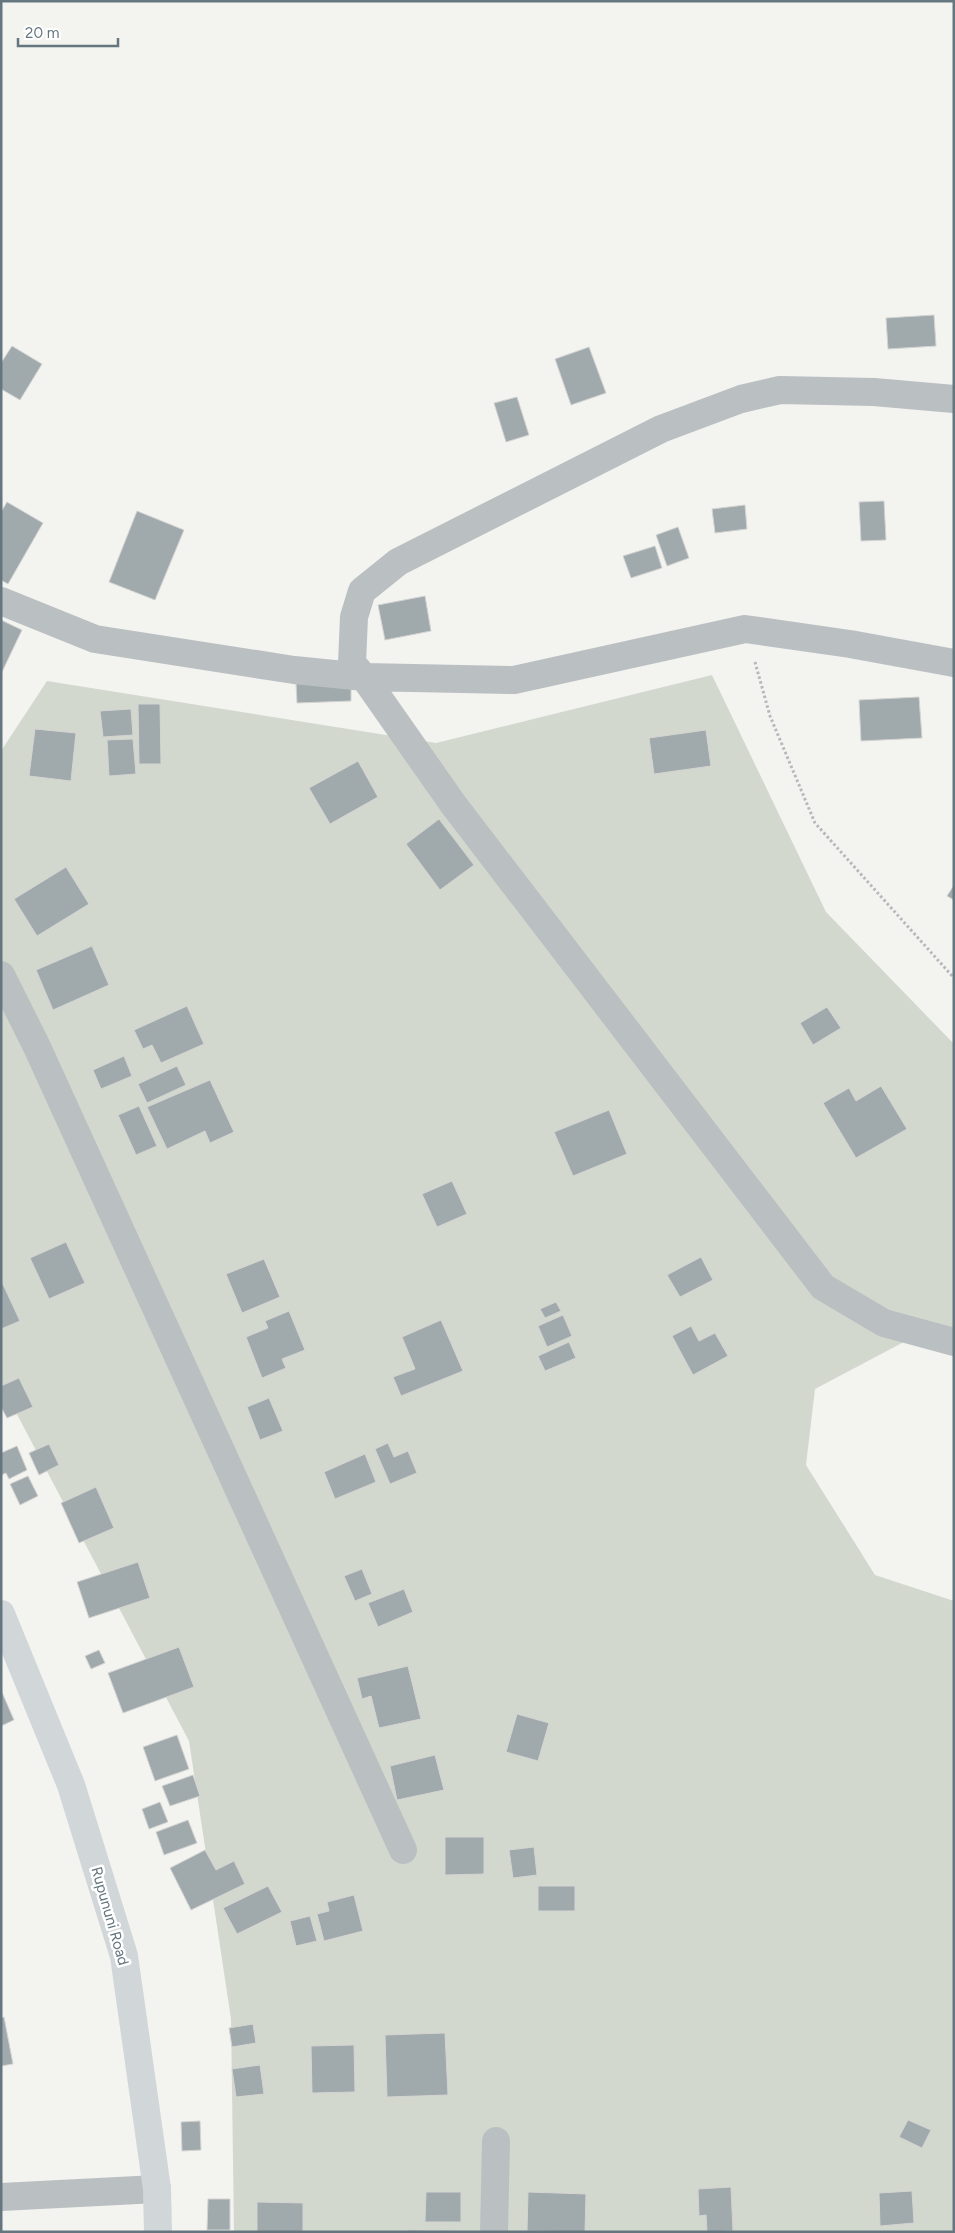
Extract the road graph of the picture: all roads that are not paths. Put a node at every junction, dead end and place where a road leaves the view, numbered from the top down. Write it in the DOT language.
graph roads {
  1 [pos="954,399"];
  2 [pos="1,601"];
  3 [pos="954,663"];
  4 [pos="364,677"];
  5 [pos="1,975"];
  6 [pos="954,1342"];
  7 [pos="1,1614"];
  8 [pos="403,1850"];
  9 [pos="496,2141"];
  10 [pos="157,2189"];
  11 [pos="1,2198"];
  12 [pos="158,2232"];
  13 [pos="494,2232"];
  1 -- 4 [label="street"];
  2 -- 4 [label="street"];
  3 -- 4 [label="street"];
  4 -- 6 [label="street"];
  5 -- 8 [label="street"];
  7 -- 10 [label="main road, Rupununi Road"];
  9 -- 13 [label="street"];
  10 -- 11 [label="street"];
  10 -- 12 [label="main road, Rupununi Road"];
}
